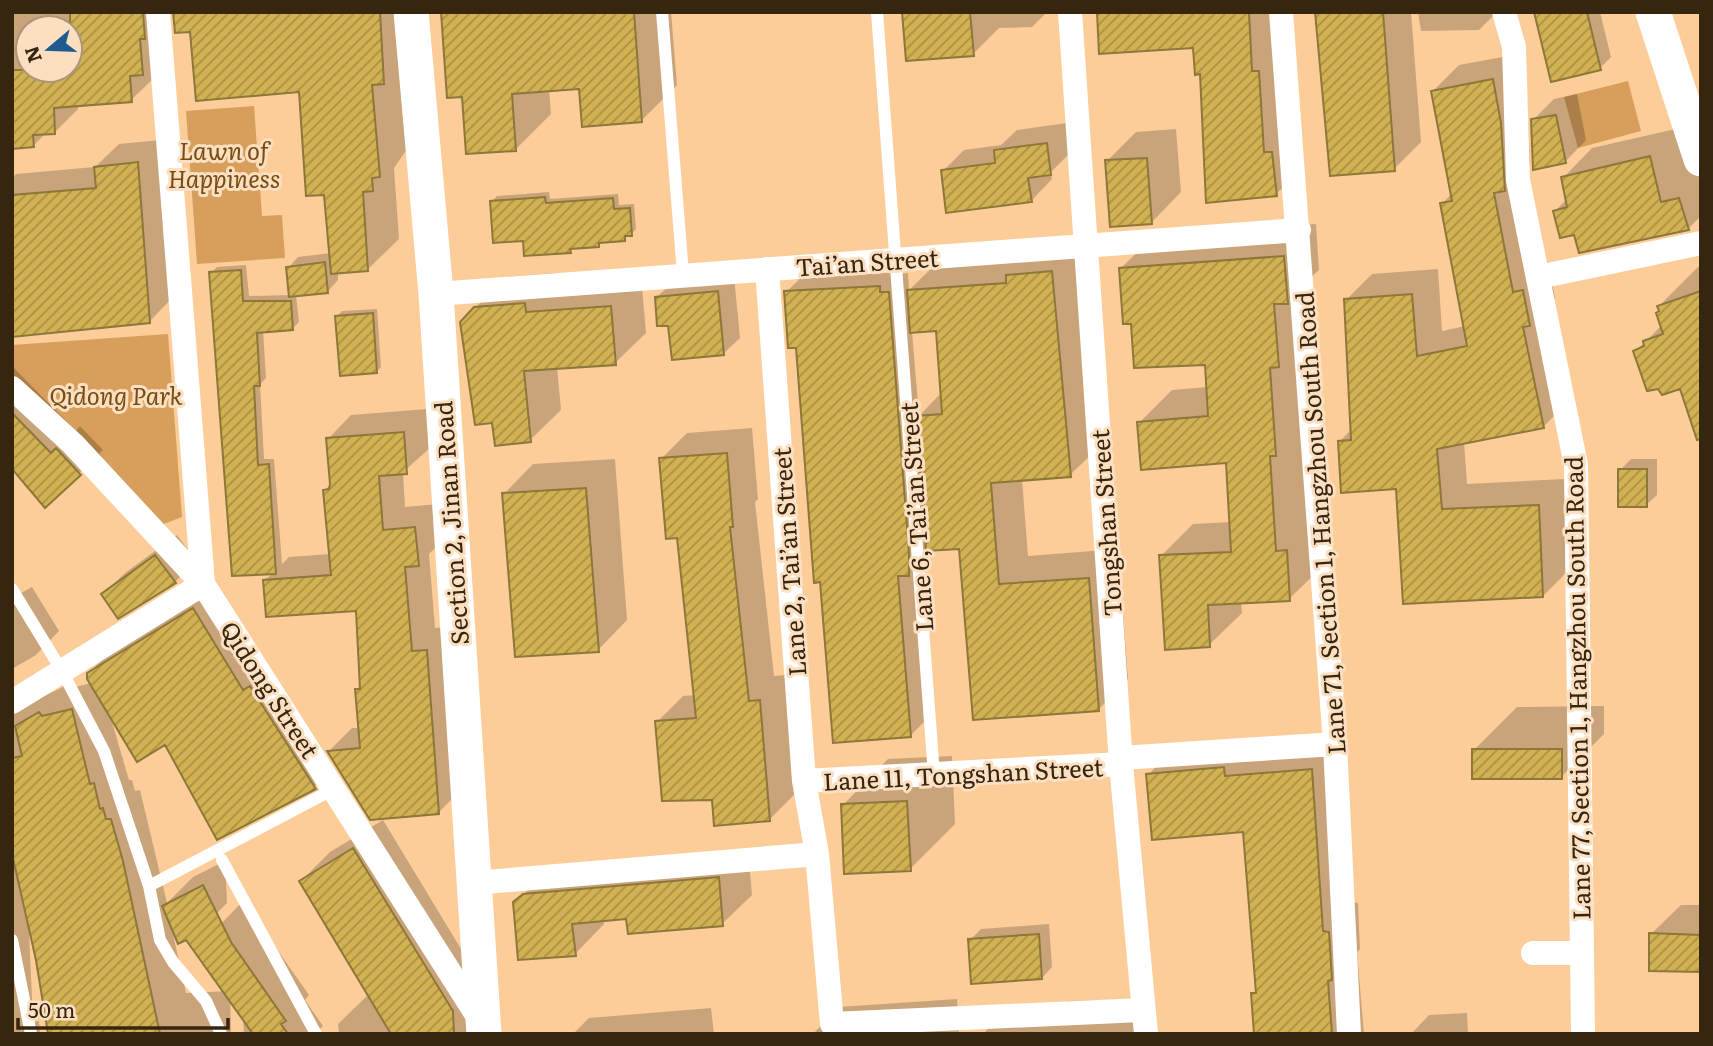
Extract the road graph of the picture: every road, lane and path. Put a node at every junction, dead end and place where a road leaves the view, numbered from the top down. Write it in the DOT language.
graph roads {
  1 [pos="158,12"];
  2 [pos="411,12"];
  3 [pos="662,12"];
  4 [pos="877,12"];
  5 [pos="1070,12"];
  6 [pos="1281,12"];
  7 [pos="1504,12"];
  8 [pos="1653,12"];
  9 [pos="1701,159"];
  10 [pos="1299,230"];
  11 [pos="1701,243"];
  12 [pos="1085,246"];
  13 [pos="895,259"];
  14 [pos="767,269"];
  15 [pos="683,274"];
  16 [pos="1539,277"];
  17 [pos="436,294"];
  18 [pos="12,388"];
  19 [pos="203,584"];
  20 [pos="12,589"];
  21 [pos="62,671"];
  22 [pos="12,702"];
  23 [pos="1335,744"];
  24 [pos="1121,761"];
  25 [pos="934,775"];
  26 [pos="804,781"];
  27 [pos="334,789"];
  28 [pos="817,854"];
  29 [pos="222,860"];
  30 [pos="474,883"];
  31 [pos="149,886"];
  32 [pos="12,940"];
  33 [pos="1532,953"];
  34 [pos="1580,953"];
  35 [pos="1144,1022"];
  36 [pos="484,1030"];
  37 [pos="31,1034"];
  38 [pos="221,1034"];
  39 [pos="316,1034"];
  40 [pos="1349,1034"];
  41 [pos="1583,1034"];
  1 -- 19 [label="street"];
  2 -- 17 [label="street, Section 2, Jinan Road"];
  3 -- 15 [label="lane"];
  4 -- 13 [label="lane, Lane 6, Tai’an Street"];
  5 -- 12 [label="street, Tongshan Street"];
  6 -- 10 [label="street, Lane 71, Section 1, Hangzhou South Road"];
  7 -- 16 [label="street, Lane 77, Section 1, Hangzhou South Road"];
  8 -- 9 [label="street"];
  10 -- 12 [label="street, Tai’an Street"];
  10 -- 23 [label="street, Lane 71, Section 1, Hangzhou South Road"];
  11 -- 16 [label="street"];
  12 -- 13 [label="street, Tai’an Street"];
  12 -- 24 [label="street, Tongshan Street"];
  13 -- 14 [label="street, Tai’an Street"];
  13 -- 25 [label="lane, Lane 6, Tai’an Street"];
  14 -- 15 [label="street, Tai’an Street"];
  14 -- 26 [label="street, Lane 2, Tai’an Street"];
  15 -- 17 [label="street, Tai’an Street"];
  16 -- 34 [label="street, Lane 77, Section 1, Hangzhou South Road"];
  17 -- 30 [label="street, Section 2, Jinan Road"];
  18 -- 19 [label="street, Qidong Street"];
  19 -- 21 [label="street"];
  19 -- 27 [label="street, Qidong Street"];
  20 -- 21 [label="lane"];
  21 -- 22 [label="street"];
  21 -- 31 [label="lane"];
  23 -- 24 [label="street, Lane 11, Tongshan Street"];
  23 -- 40 [label="street, Lane 71, Section 1, Hangzhou South Road"];
  24 -- 25 [label="street, Lane 11, Tongshan Street"];
  24 -- 35 [label="street, Tongshan Street"];
  25 -- 26 [label="street, Lane 11, Tongshan Street"];
  26 -- 28 [label="street, Lane 2, Tai’an Street"];
  27 -- 31 [label="lane"];
  27 -- 36 [label="street, Qidong Street"];
  28 -- 30 [label="street"];
  28 -- 35 [label="street, Lane 2, Tai’an Street"];
  29 -- 39 [label="lane"];
  30 -- 36 [label="street, Section 2, Jinan Road"];
  31 -- 38 [label="lane"];
  32 -- 37 [label="lane"];
  33 -- 34 [label="street"];
  34 -- 41 [label="street, Lane 77, Section 1, Hangzhou South Road"];
}
